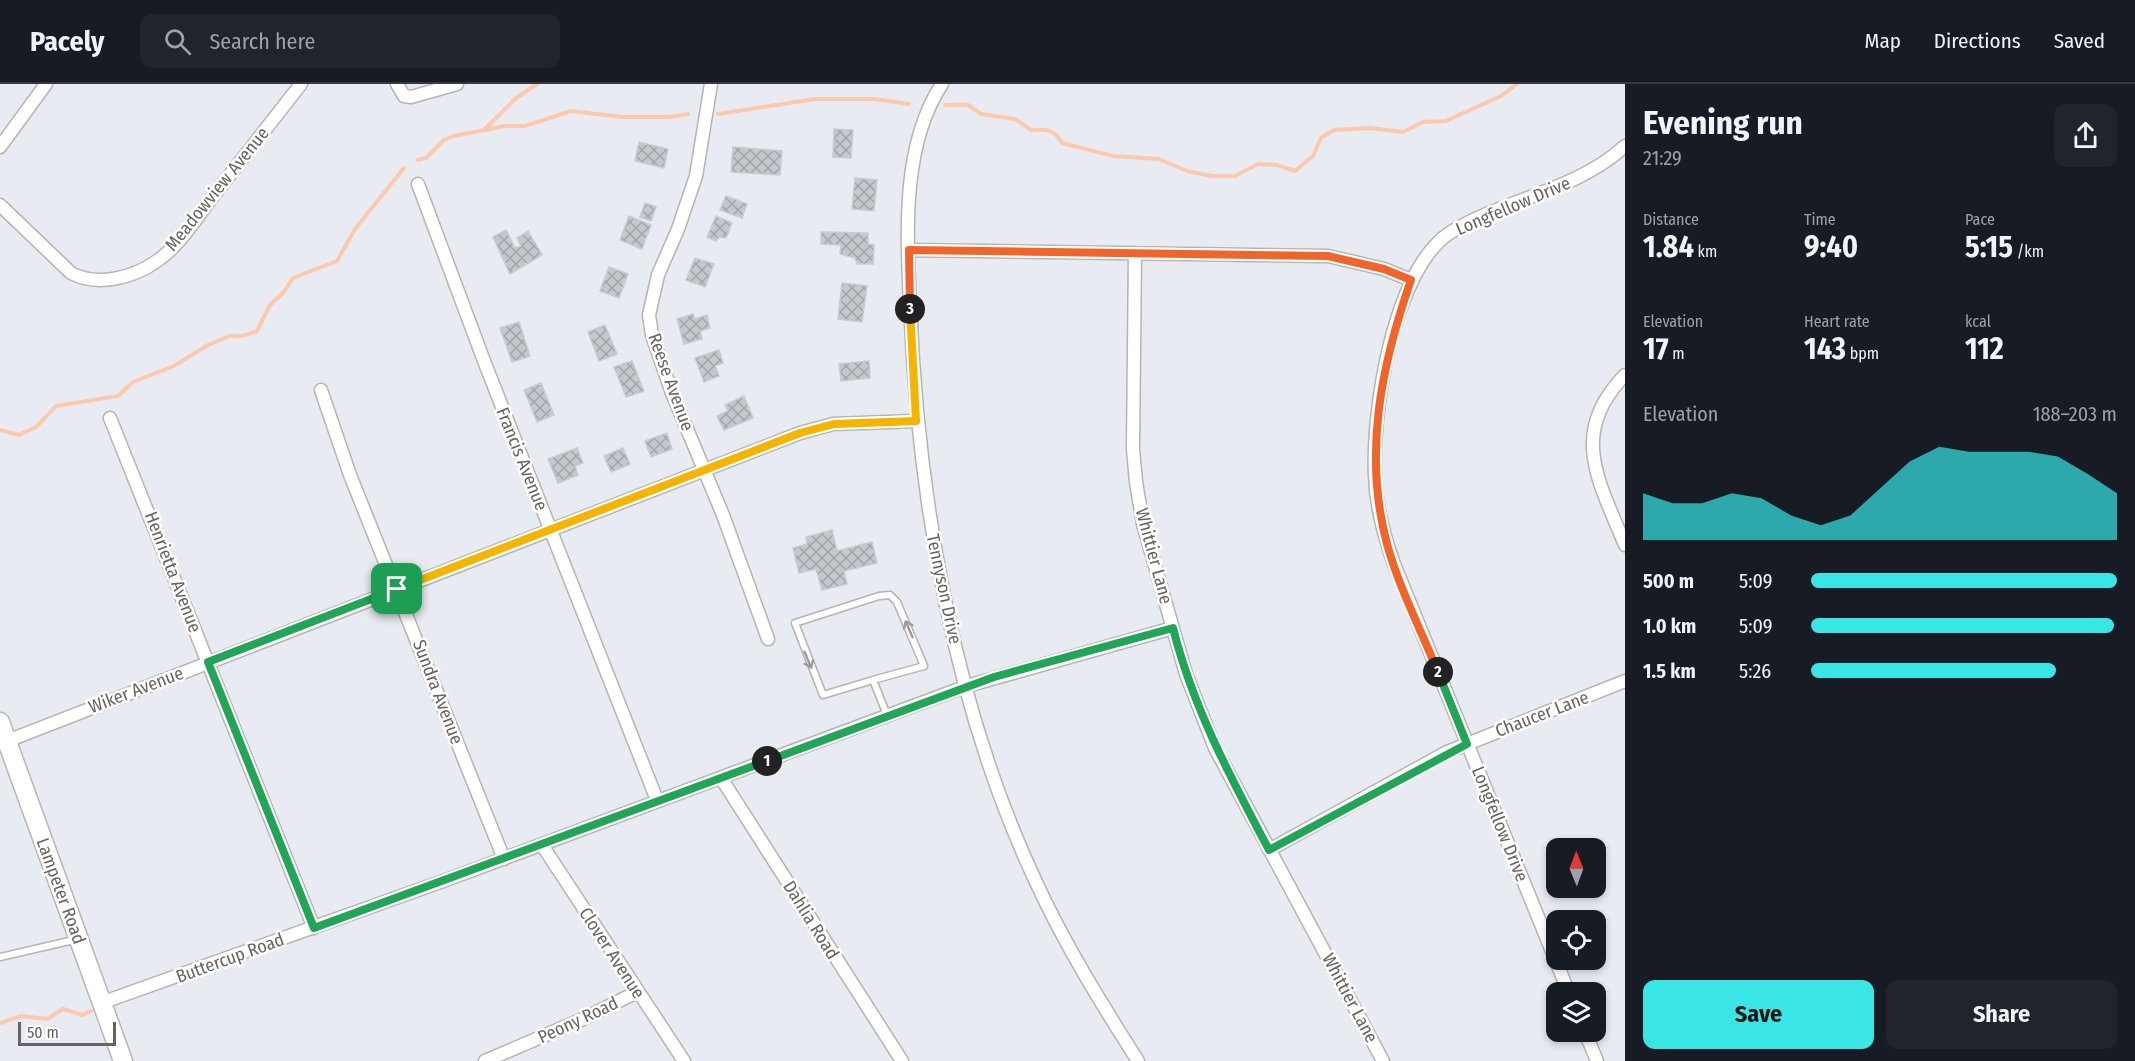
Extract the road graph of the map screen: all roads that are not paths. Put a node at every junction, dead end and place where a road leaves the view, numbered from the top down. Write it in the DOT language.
graph roads {
  1 [pos="46,84"];
  2 [pos="301,84"];
  3 [pos="397,84"];
  4 [pos="457,84"];
  5 [pos="711,84"];
  6 [pos="942,84"];
  7 [pos="1625,146"];
  8 [pos="0,147"];
  9 [pos="418,184"];
  10 [pos="0,205"];
  11 [pos="909,250"];
  12 [pos="1135,253"];
  13 [pos="1411,280"];
  14 [pos="1625,375"];
  15 [pos="321,390"];
  16 [pos="110,418"];
  17 [pos="916,421"];
  18 [pos="705,470"];
  19 [pos="549,528"];
  20 [pos="1625,545"];
  21 [pos="397,589"];
  22 [pos="1173,628"];
  23 [pos="768,639"];
  24 [pos="208,662"];
  25 [pos="873,680"];
  26 [pos="1625,681"];
  27 [pos="967,686"];
  28 [pos="887,716"];
  29 [pos="0,722"];
  30 [pos="4,742"];
  31 [pos="1467,744"];
  32 [pos="721,778"];
  33 [pos="657,800"];
  34 [pos="542,845"];
  35 [pos="1269,850"];
  36 [pos="504,859"];
  37 [pos="314,928"];
  38 [pos="78,939"];
  39 [pos="0,957"];
  40 [pos="1564,982"];
  41 [pos="637,992"];
  42 [pos="101,1003"];
  43 [pos="1589,1042"];
  44 [pos="123,1061"];
  45 [pos="485,1061"];
  46 [pos="684,1061"];
  47 [pos="902,1061"];
  48 [pos="1138,1061"];
  49 [pos="1383,1061"];
  50 [pos="1597,1061"];
  1 -- 8 [label="street"];
  2 -- 10 [label="street, Meadowview Avenue"];
  3 -- 4 [label="street"];
  5 -- 18 [label="street, Reese Avenue"];
  6 -- 11 [label="street, Tennyson Drive"];
  7 -- 13 [label="street, Longfellow Drive"];
  9 -- 19 [label="street, Francis Avenue"];
  11 -- 12 [label="street"];
  11 -- 17 [label="street, Tennyson Drive"];
  12 -- 13 [label="street"];
  12 -- 22 [label="street, Whittier Lane"];
  13 -- 31 [label="street, Longfellow Drive"];
  14 -- 20 [label="street"];
  15 -- 21 [label="street, Sundra Avenue"];
  16 -- 24 [label="street, Henrietta Avenue"];
  17 -- 18 [label="street, Wiker Avenue"];
  17 -- 27 [label="street, Tennyson Drive"];
  18 -- 19 [label="street, Wiker Avenue"];
  18 -- 23 [label="street, Reese Avenue"];
  19 -- 21 [label="street, Wiker Avenue"];
  19 -- 33 [label="street, Francis Avenue"];
  21 -- 24 [label="street, Wiker Avenue"];
  21 -- 36 [label="street, Sundra Avenue"];
  22 -- 27 [label="street, Buttercup Road"];
  22 -- 35 [label="street, Whittier Lane"];
  24 -- 30 [label="street, Wiker Avenue"];
  24 -- 37 [label="street, Henrietta Avenue"];
  25 -- 25 [label="lane, one-way"];
  25 -- 28 [label="lane"];
  26 -- 31 [label="street, Chaucer Lane"];
  27 -- 28 [label="street, Buttercup Road"];
  27 -- 48 [label="street, Tennyson Drive"];
  28 -- 32 [label="street, Buttercup Road"];
  29 -- 30 [label="main road, Lampeter Road"];
  30 -- 38 [label="main road, Lampeter Road"];
  31 -- 35 [label="street, Chaucer Lane"];
  31 -- 40 [label="street, Longfellow Drive"];
  32 -- 33 [label="street, Buttercup Road"];
  32 -- 47 [label="street, Dahlia Road"];
  33 -- 34 [label="street, Buttercup Road"];
  34 -- 36 [label="street, Buttercup Road"];
  34 -- 41 [label="street, Clover Avenue"];
  35 -- 49 [label="street, Whittier Lane"];
  36 -- 37 [label="street, Buttercup Road"];
  37 -- 42 [label="street, Buttercup Road"];
  38 -- 39 [label="lane"];
  38 -- 42 [label="main road, Lampeter Road"];
  41 -- 45 [label="street, Peony Road"];
  41 -- 46 [label="street, Clover Avenue"];
  42 -- 44 [label="main road, Lampeter Road"];
  43 -- 50 [label="street"];
}
